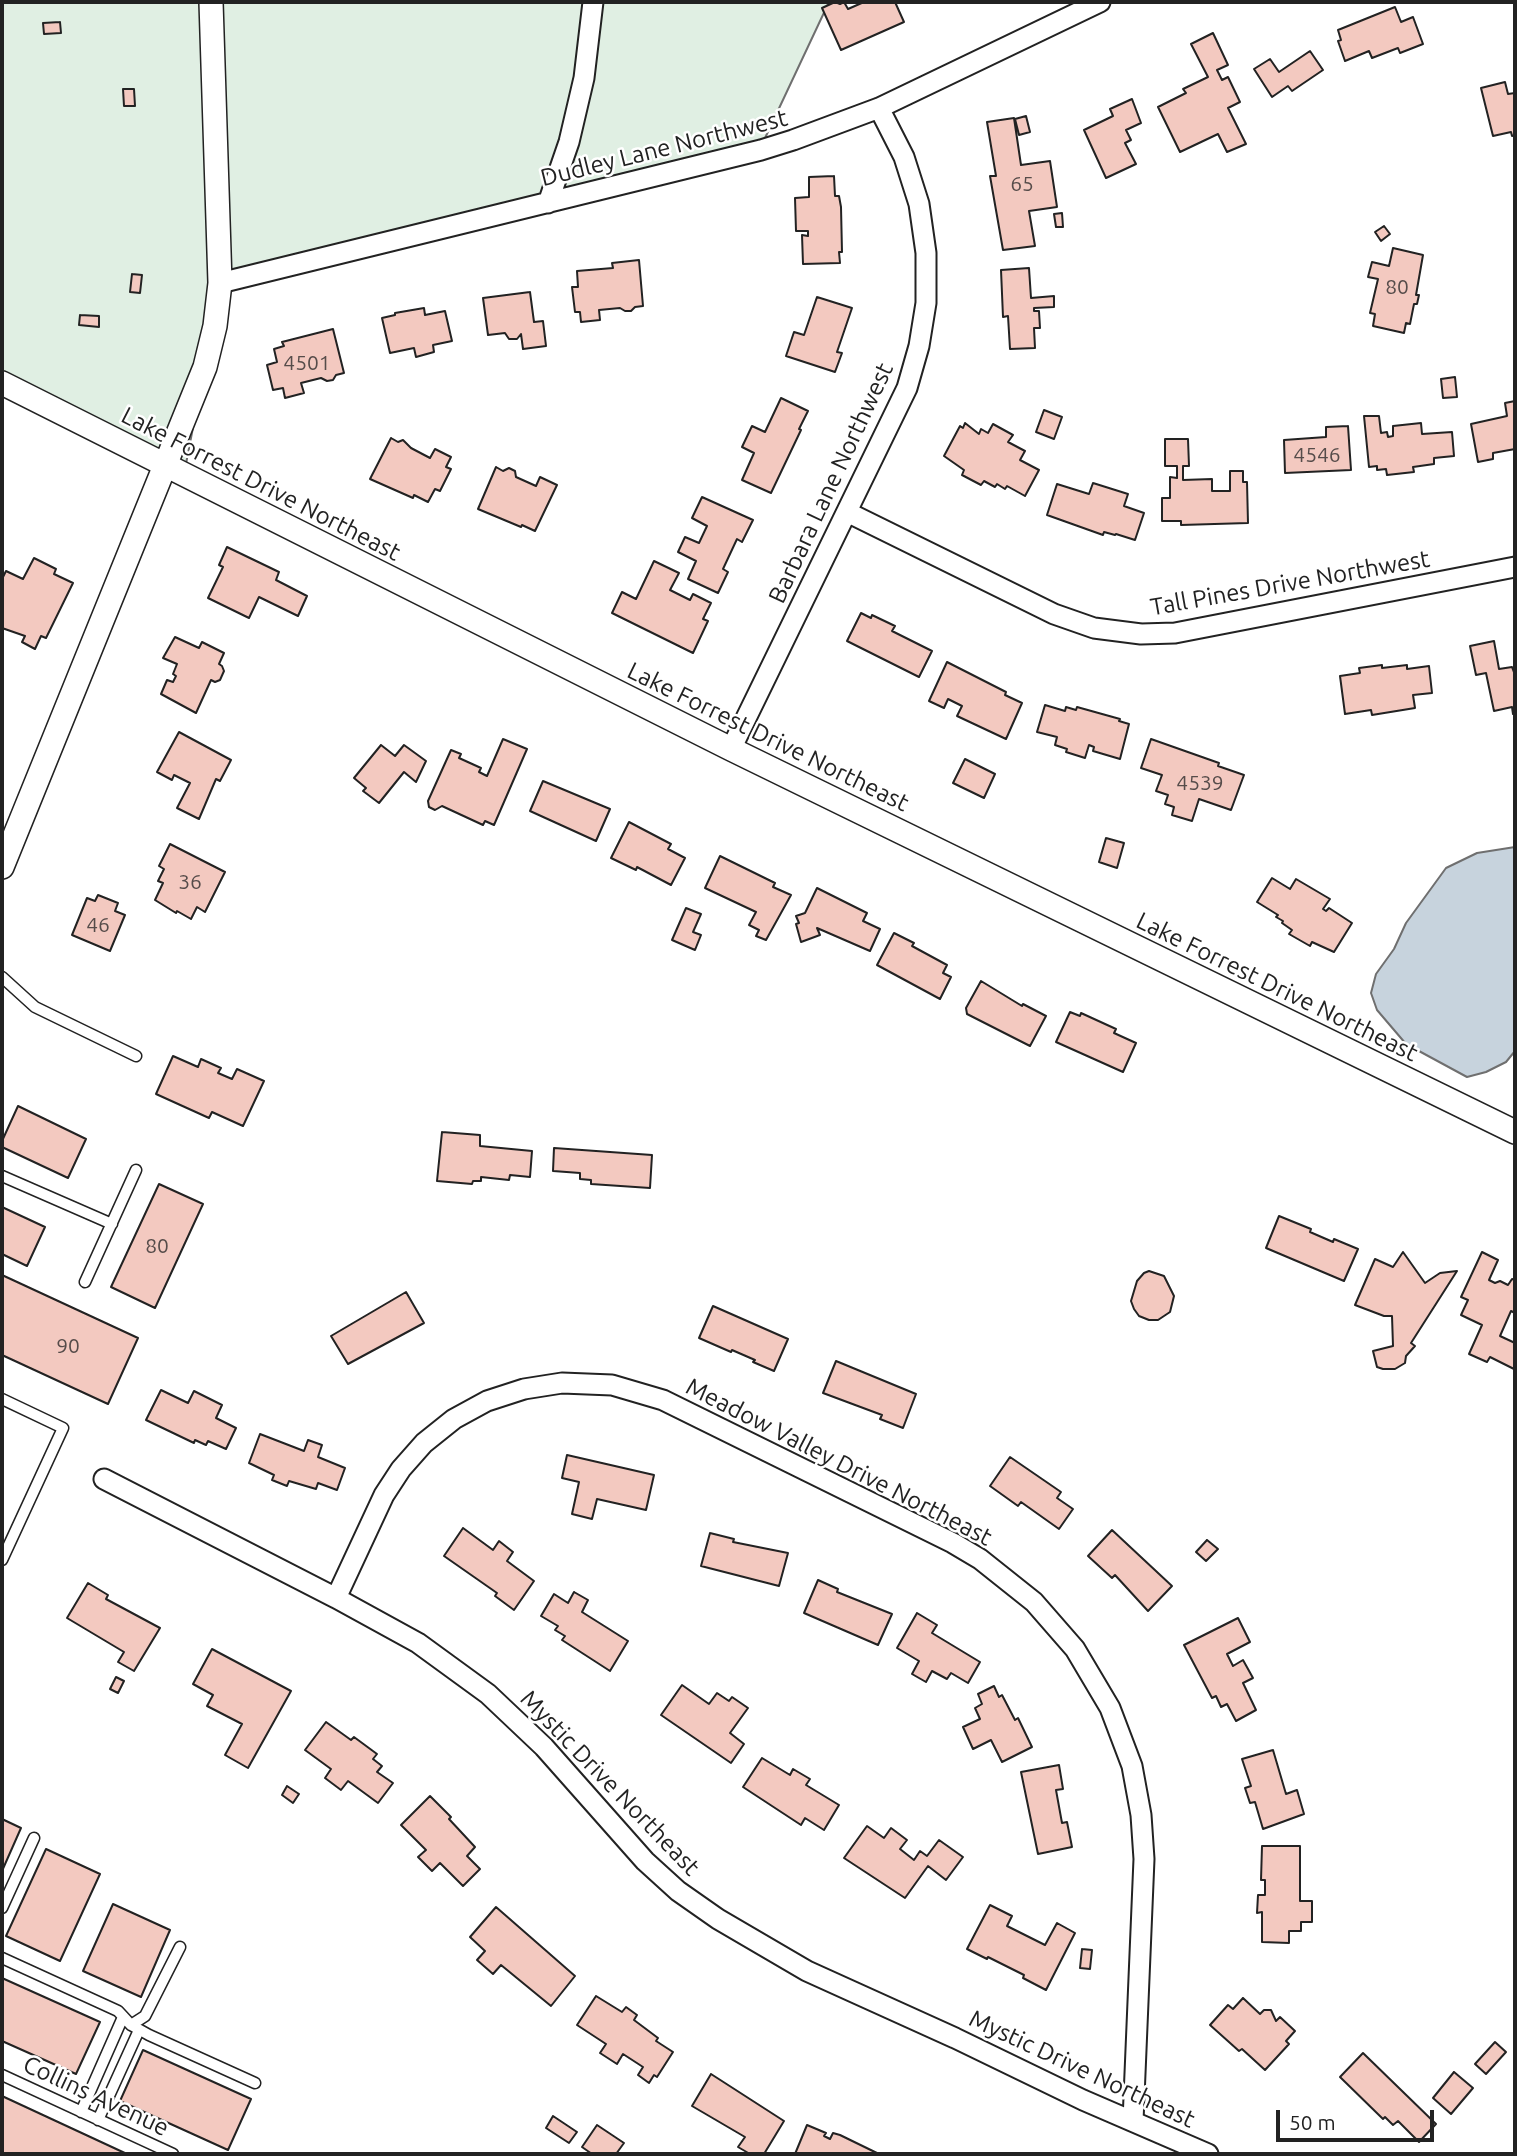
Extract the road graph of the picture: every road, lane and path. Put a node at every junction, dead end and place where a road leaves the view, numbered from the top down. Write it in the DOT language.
graph roads {
  1 [pos="211,2"];
  2 [pos="593,2"];
  3 [pos="1100,2"];
  4 [pos="879,108"];
  5 [pos="548,203"];
  6 [pos="220,283"];
  7 [pos="2,383"];
  8 [pos="166,466"];
  9 [pos="847,512"];
  10 [pos="1515,567"];
  11 [pos="731,749"];
  12 [pos="2,867"];
  13 [pos="2,977"];
  14 [pos="136,1056"];
  15 [pos="1515,1132"];
  16 [pos="136,1170"];
  17 [pos="2,1176"];
  18 [pos="111,1224"];
  19 [pos="85,1282"];
  20 [pos="2,1399"];
  21 [pos="104,1479"];
  22 [pos="2,1560"];
  23 [pos="336,1598"];
  24 [pos="34,1838"];
  25 [pos="2,1908"];
  26 [pos="180,1947"];
  27 [pos="2,1958"];
  28 [pos="131,2024"];
  29 [pos="2,2075"];
  30 [pos="255,2083"];
  31 [pos="81,2112"];
  32 [pos="98,2120"];
  33 [pos="1133,2121"];
  34 [pos="173,2154"];
  35 [pos="1208,2154"];
  1 -- 6 [label="street"];
  2 -- 5 [label="street"];
  3 -- 4 [label="street, Dudley Lane Northwest"];
  4 -- 5 [label="street, Dudley Lane Northwest"];
  4 -- 9 [label="street, Barbara Lane Northwest"];
  5 -- 6 [label="street, Dudley Lane Northwest"];
  6 -- 8 [label="street"];
  7 -- 8 [label="street, Lake Forrest Drive Northeast"];
  8 -- 11 [label="street, Lake Forrest Drive Northeast"];
  8 -- 12 [label="street"];
  9 -- 10 [label="street, Tall Pines Drive Northwest"];
  9 -- 11 [label="street, Barbara Lane Northwest"];
  11 -- 15 [label="street, Lake Forrest Drive Northeast"];
  13 -- 14 [label="lane"];
  16 -- 18 [label="lane"];
  17 -- 18 [label="lane"];
  18 -- 19 [label="lane"];
  20 -- 22 [label="lane"];
  21 -- 23 [label="street, Mystic Drive Northeast"];
  23 -- 33 [label="street, Mystic Drive Northeast"];
  23 -- 33 [label="street, Meadow Valley Drive Northeast"];
  24 -- 25 [label="lane"];
  26 -- 28 [label="lane"];
  27 -- 28 [label="lane"];
  28 -- 30 [label="lane"];
  28 -- 31 [label="lane"];
  28 -- 32 [label="lane"];
  29 -- 31 [label="lane, Collins Avenue"];
  31 -- 32 [label="lane, Collins Avenue"];
  32 -- 34 [label="lane, Collins Avenue"];
  33 -- 35 [label="street, Mystic Drive Northeast"];
}
